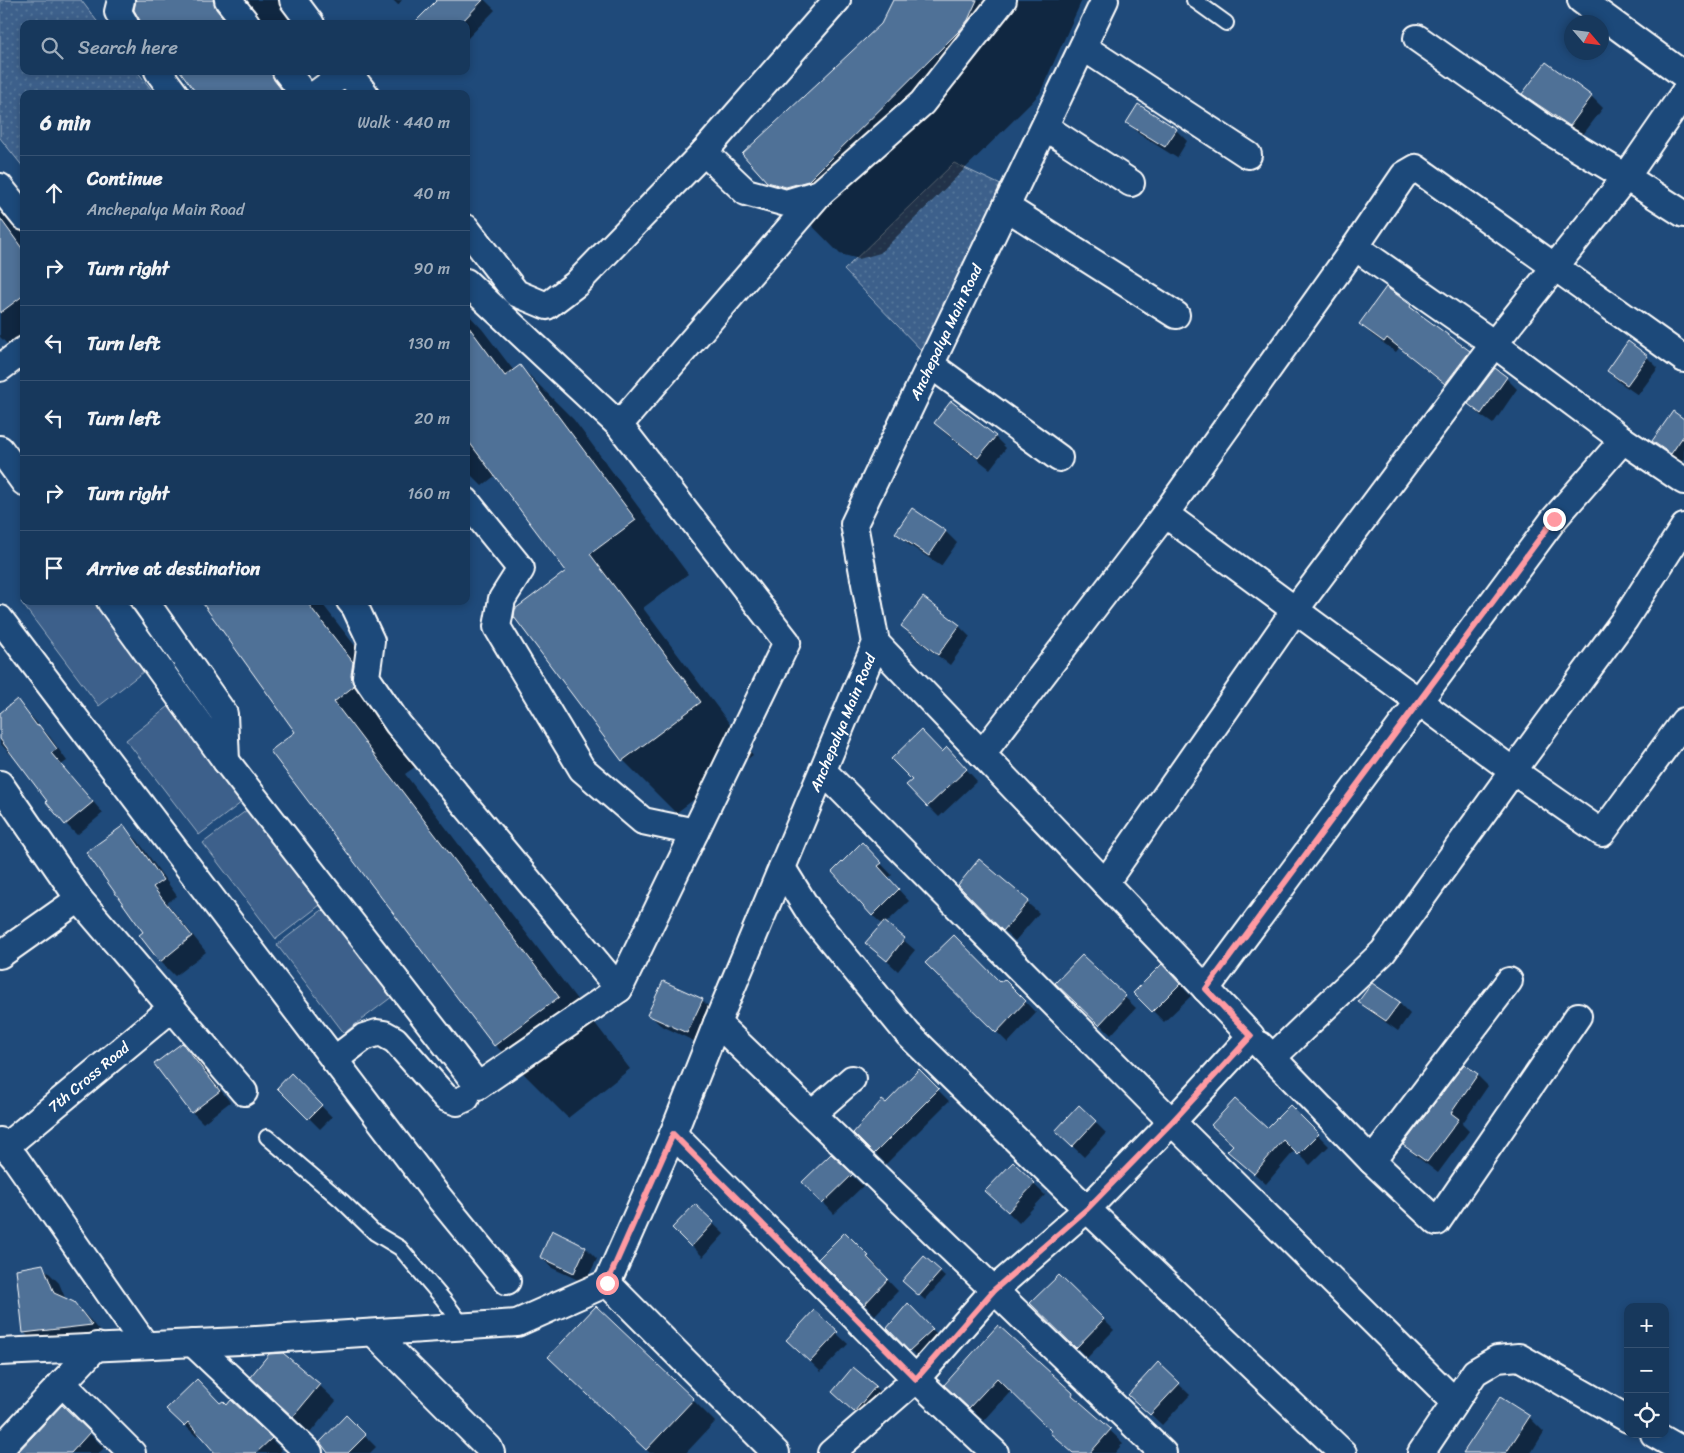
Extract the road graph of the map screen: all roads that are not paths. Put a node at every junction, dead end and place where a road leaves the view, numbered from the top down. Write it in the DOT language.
graph roads {
  1 [pos="121,0"];
  2 [pos="228,0"];
  3 [pos="293,0"];
  4 [pos="837,0"];
  5 [pos="1003,0"];
  6 [pos="1105,0"];
  7 [pos="1194,0"];
  8 [pos="1580,0"];
  9 [pos="123,20"];
  10 [pos="244,20"];
  11 [pos="308,20"];
  12 [pos="1226,23"];
  13 [pos="1417,38"];
  14 [pos="1083,47"];
  15 [pos="161,75"];
  16 [pos="289,75"];
  17 [pos="342,75"];
  18 [pos="350,75"];
  19 [pos="1684,75"];
  20 [pos="172,90"];
  21 [pos="301,90"];
  22 [pos="321,90"];
  23 [pos="361,90"];
  24 [pos="1684,93"];
  25 [pos="1045,127"];
  26 [pos="704,152"];
  27 [pos="1248,155"];
  28 [pos="1626,177"];
  29 [pos="1131,183"];
  30 [pos="0,187"];
  31 [pos="820,193"];
  32 [pos="1006,207"];
  33 [pos="20,212"];
  34 [pos="1684,214"];
  35 [pos="470,233"];
  36 [pos="1355,247"];
  37 [pos="1554,267"];
  38 [pos="470,286"];
  39 [pos="1176,315"];
  40 [pos="1494,344"];
  41 [pos="20,353"];
  42 [pos="1684,359"];
  43 [pos="930,365"];
  44 [pos="0,368"];
  45 [pos="619,425"];
  46 [pos="1623,440"];
  47 [pos="0,450"];
  48 [pos="1059,458"];
  49 [pos="20,477"];
  50 [pos="1684,482"];
  51 [pos="470,506"];
  52 [pos="1165,514"];
  53 [pos="1684,527"];
  54 [pos="113,605"];
  55 [pos="148,605"];
  56 [pos="353,605"];
  57 [pos="1295,610"];
  58 [pos="0,619"];
  59 [pos="876,643"];
  60 [pos="1418,702"];
  61 [pos="1684,721"];
  62 [pos="982,754"];
  63 [pos="226,760"];
  64 [pos="823,771"];
  65 [pos="1513,771"];
  66 [pos="0,784"];
  67 [pos="695,832"];
  68 [pos="782,868"];
  69 [pos="1105,883"];
  70 [pos="79,899"];
  71 [pos="0,955"];
  72 [pos="1509,981"];
  73 [pos="619,989"];
  74 [pos="1206,989"];
  75 [pos="172,1008"];
  76 [pos="1578,1016"];
  77 [pos="717,1023"];
  78 [pos="1251,1036"];
  79 [pos="1272,1058"];
  80 [pos="334,1060"];
  81 [pos="852,1079"];
  82 [pos="244,1092"];
  83 [pos="466,1098"];
  84 [pos="812,1114"];
  85 [pos="1172,1122"];
  86 [pos="673,1134"];
  87 [pos="267,1137"];
  88 [pos="3,1144"];
  89 [pos="1372,1161"];
  90 [pos="1087,1209"];
  91 [pos="507,1281"];
  92 [pos="607,1283"];
  93 [pos="994,1290"];
  94 [pos="464,1327"];
  95 [pos="374,1333"];
  96 [pos="193,1343"];
  97 [pos="145,1345"];
  98 [pos="97,1346"];
  99 [pos="0,1352"];
  100 [pos="916,1379"];
  101 [pos="62,1383"];
  102 [pos="1455,1402"];
  103 [pos="1624,1417"];
  104 [pos="1661,1438"];
  105 [pos="0,1449"];
  106 [pos="1684,1451"];
  107 [pos="132,1453"];
  108 [pos="309,1453"];
  109 [pos="491,1453"];
  110 [pos="776,1453"];
  111 [pos="831,1453"];
  112 [pos="995,1453"];
  113 [pos="1163,1453"];
  114 [pos="1343,1453"];
  115 [pos="1421,1453"];
  1 -- 9 [label="street"];
  2 -- 10 [label="street"];
  3 -- 11 [label="street"];
  4 -- 26 [label="street"];
  5 -- 31 [label="street"];
  6 -- 14 [label="street, Anchepalya Main Road"];
  7 -- 12 [label="lane"];
  8 -- 19 [label="street"];
  13 -- 28 [label="street"];
  14 -- 25 [label="street, Anchepalya Main Road"];
  14 -- 27 [label="street"];
  15 -- 20 [label="street"];
  16 -- 21 [label="street"];
  17 -- 22 [label="street"];
  18 -- 23 [label="street"];
  24 -- 28 [label="street"];
  25 -- 29 [label="street"];
  25 -- 32 [label="street, Anchepalya Main Road"];
  26 -- 31 [label="street"];
  26 -- 35 [label="street"];
  28 -- 34 [label="street"];
  28 -- 37 [label="street"];
  30 -- 33 [label="street"];
  31 -- 45 [label="street"];
  32 -- 39 [label="street"];
  32 -- 43 [label="street, Anchepalya Main Road"];
  36 -- 37 [label="street"];
  36 -- 40 [label="street"];
  36 -- 52 [label="street"];
  37 -- 40 [label="street"];
  37 -- 42 [label="street"];
  38 -- 45 [label="street"];
  40 -- 46 [label="street"];
  40 -- 57 [label="street"];
  41 -- 44 [label="street"];
  43 -- 48 [label="street"];
  43 -- 59 [label="street, Anchepalya Main Road"];
  45 -- 67 [label="street"];
  46 -- 50 [label="street"];
  46 -- 60 [label="street"];
  47 -- 49 [label="street"];
  51 -- 67 [label="street"];
  52 -- 57 [label="street"];
  52 -- 62 [label="street"];
  53 -- 65 [label="street"];
  54 -- 63 [label="street"];
  55 -- 63 [label="street"];
  56 -- 73 [label="street"];
  57 -- 60 [label="street"];
  57 -- 69 [label="street"];
  58 -- 80 [label="street"];
  59 -- 62 [label="street"];
  59 -- 64 [label="street, Anchepalya Main Road"];
  60 -- 65 [label="street"];
  60 -- 74 [label="street"];
  61 -- 65 [label="street"];
  62 -- 69 [label="street"];
  63 -- 73 [label="street"];
  64 -- 68 [label="street, Anchepalya Main Road"];
  64 -- 85 [label="street"];
  65 -- 79 [label="street"];
  66 -- 70 [label="street"];
  67 -- 73 [label="street"];
  68 -- 77 [label="street, Anchepalya Main Road"];
  68 -- 90 [label="street"];
  69 -- 74 [label="street"];
  70 -- 71 [label="street"];
  70 -- 75 [label="street"];
  72 -- 89 [label="street"];
  74 -- 78 [label="street"];
  75 -- 82 [label="street"];
  75 -- 88 [label="street, 7th Cross Road"];
  76 -- 89 [label="street"];
  77 -- 84 [label="street"];
  77 -- 86 [label="street, Anchepalya Main Road"];
  78 -- 79 [label="street"];
  78 -- 85 [label="street"];
  79 -- 89 [label="street"];
  80 -- 83 [label="street"];
  80 -- 91 [label="street"];
  81 -- 84 [label="street"];
  84 -- 93 [label="street"];
  85 -- 90 [label="street"];
  85 -- 102 [label="street"];
  86 -- 92 [label="street, Anchepalya Main Road"];
  86 -- 100 [label="street"];
  87 -- 94 [label="lane"];
  88 -- 97 [label="street"];
  90 -- 93 [label="street"];
  90 -- 114 [label="street"];
  92 -- 94 [label="street"];
  92 -- 110 [label="street"];
  93 -- 100 [label="street"];
  93 -- 113 [label="street"];
  94 -- 95 [label="street"];
  95 -- 96 [label="street"];
  95 -- 109 [label="street"];
  96 -- 97 [label="street"];
  96 -- 108 [label="street"];
  97 -- 98 [label="street"];
  98 -- 99 [label="street"];
  98 -- 101 [label="street"];
  100 -- 111 [label="street"];
  100 -- 112 [label="street"];
  101 -- 105 [label="street"];
  101 -- 107 [label="street"];
  102 -- 103 [label="street"];
  102 -- 115 [label="street"];
  104 -- 106 [label="street"];
}
